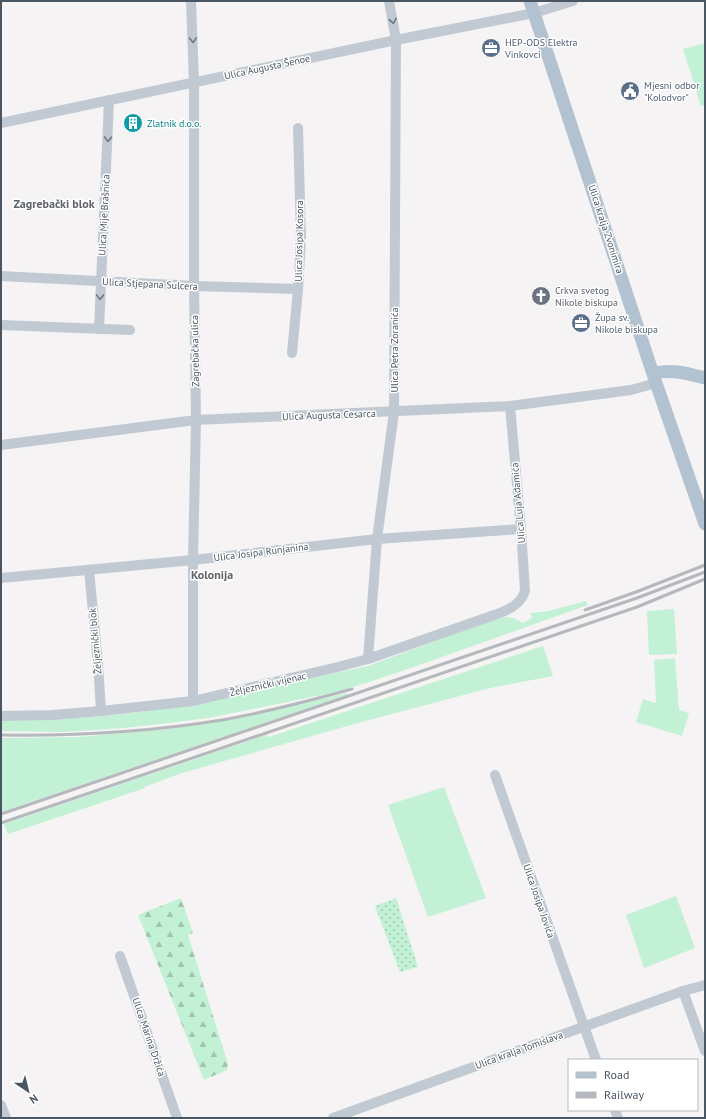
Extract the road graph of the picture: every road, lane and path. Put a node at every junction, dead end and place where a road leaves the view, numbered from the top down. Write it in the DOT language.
graph roads {
  1 [pos="191,1"];
  2 [pos="389,1"];
  3 [pos="573,1"];
  4 [pos="532,7"];
  5 [pos="396,40"];
  6 [pos="194,82"];
  7 [pos="109,100"];
  8 [pos="1,123"];
  9 [pos="298,128"];
  10 [pos="1,276"];
  11 [pos="101,281"];
  12 [pos="194,286"];
  13 [pos="298,289"];
  14 [pos="1,325"];
  15 [pos="99,329"];
  16 [pos="130,330"];
  17 [pos="292,353"];
  18 [pos="655,378"];
  19 [pos="705,378"];
  20 [pos="510,406"];
  21 [pos="394,412"];
  22 [pos="196,420"];
  23 [pos="1,445"];
  24 [pos="705,524"];
  25 [pos="521,529"];
  26 [pos="376,539"];
  27 [pos="193,560"];
  28 [pos="88,570"];
  29 [pos="1,578"];
  30 [pos="522,599"];
  31 [pos="368,659"];
  32 [pos="193,701"];
  33 [pos="101,711"];
  34 [pos="1,716"];
  35 [pos="495,776"];
  36 [pos="120,956"];
  37 [pos="705,985"];
  38 [pos="683,991"];
  39 [pos="583,1027"];
  40 [pos="705,1050"];
  41 [pos="596,1059"];
  42 [pos="1,1105"];
  43 [pos="6,1118"];
  44 [pos="177,1118"];
  45 [pos="333,1118"];
  1 -- 6 [label="street, Zagrebačka ulica, one-way"];
  2 -- 5 [label="street, Ulica Petra Zoranića, one-way"];
  3 -- 4 [label="street, Ulica Augusta Šenoe"];
  4 -- 5 [label="street, Ulica Augusta Šenoe"];
  4 -- 18 [label="main road, Ulica kralja Zvonimira"];
  5 -- 6 [label="street, Ulica Augusta Šenoe"];
  5 -- 21 [label="street, Ulica Petra Zoranića"];
  6 -- 7 [label="street, Ulica Augusta Šenoe"];
  6 -- 12 [label="street, Zagrebačka ulica"];
  7 -- 8 [label="street, Ulica Augusta Šenoe"];
  7 -- 11 [label="street, Ulica Mije Brašnića, one-way"];
  9 -- 13 [label="street, Ulica Josipa Kosora"];
  10 -- 11 [label="street, Ulica Stjepana Sulcera"];
  11 -- 12 [label="street, Ulica Stjepana Sulcera"];
  11 -- 15 [label="street, Ulica Mije Brašnića, one-way"];
  12 -- 13 [label="street, Ulica Stjepana Sulcera"];
  12 -- 22 [label="street, Zagrebačka ulica"];
  13 -- 17 [label="street, Ulica Josipa Kosora"];
  14 -- 15 [label="street"];
  15 -- 16 [label="street"];
  18 -- 19 [label="main road"];
  18 -- 20 [label="street, Ulica Augusta Cesarca"];
  18 -- 24 [label="main road, Ulica kralja Zvonimira"];
  20 -- 21 [label="street, Ulica Augusta Cesarca"];
  20 -- 25 [label="street, Ulica Luja Adamića"];
  21 -- 22 [label="street, Ulica Augusta Cesarca"];
  21 -- 26 [label="street, Ulica Petra Zoranića"];
  22 -- 23 [label="street, Ulica Augusta Cesarca"];
  22 -- 27 [label="street, Zagrebačka ulica"];
  25 -- 26 [label="street, Ulica Josipa Runjanina"];
  25 -- 30 [label="street, Ulica Luja Adamića"];
  26 -- 27 [label="street, Ulica Josipa Runjanina"];
  26 -- 31 [label="street, Ulica Petra Zoranića"];
  27 -- 28 [label="street, Ulica Josipa Runjanina"];
  27 -- 32 [label="street, Zagrebačka ulica"];
  28 -- 29 [label="street, Ulica Josipa Runjanina"];
  28 -- 33 [label="street, Željeznički blok"];
  30 -- 31 [label="street, Željeznički vijenac"];
  31 -- 32 [label="street, Željeznički vijenac"];
  32 -- 33 [label="street, Željeznički vijenac"];
  33 -- 34 [label="street, Željeznički vijenac"];
  35 -- 39 [label="street, Ulica Josipa Jovića"];
  36 -- 44 [label="street, Ulica Marina Držića"];
  37 -- 38 [label="street, Ulica kralja Tomislava"];
  38 -- 39 [label="street, Ulica kralja Tomislava"];
  38 -- 40 [label="street"];
  39 -- 41 [label="street, Ulica Josipa Jovića"];
  39 -- 45 [label="street, Ulica kralja Tomislava"];
  42 -- 43 [label="street"];
}
